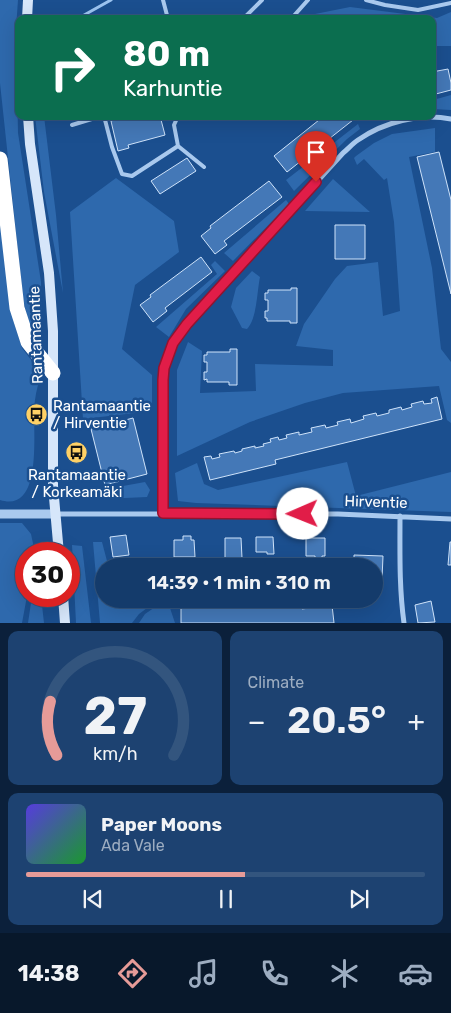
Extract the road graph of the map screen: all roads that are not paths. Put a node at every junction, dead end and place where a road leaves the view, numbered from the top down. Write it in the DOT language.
graph roads {
  1 [pos="28,0"];
  2 [pos="163,0"];
  3 [pos="262,0"];
  4 [pos="308,0"];
  5 [pos="366,0"];
  6 [pos="451,3"];
  7 [pos="27,15"];
  8 [pos="167,15"];
  9 [pos="247,15"];
  10 [pos="295,15"];
  11 [pos="436,118"];
  12 [pos="451,119"];
  13 [pos="28,120"];
  14 [pos="88,120"];
  15 [pos="105,120"];
  16 [pos="176,120"];
  17 [pos="404,120"];
  18 [pos="72,125"];
  19 [pos="178,146"];
  20 [pos="0,159"];
  21 [pos="204,167"];
  22 [pos="53,373"];
  23 [pos="163,513"];
  24 [pos="0,514"];
  25 [pos="55,514"];
  26 [pos="400,516"];
  27 [pos="451,519"];
  28 [pos="58,542"];
  29 [pos="64,607"];
  30 [pos="65,623"];
  31 [pos="404,623"];
  1 -- 7 [label="main road"];
  2 -- 8 [label="lane"];
  3 -- 9 [label="lane"];
  4 -- 10 [label="lane"];
  5 -- 6 [label="lane"];
  11 -- 12 [label="street"];
  13 -- 22 [label="main road, Rantamaantie"];
  14 -- 18 [label="lane"];
  15 -- 19 [label="lane"];
  16 -- 19 [label="lane"];
  17 -- 23 [label="street"];
  19 -- 21 [label="lane"];
  20 -- 22 [label="highway"];
  22 -- 25 [label="main road, Rantamaantie"];
  23 -- 25 [label="street, Hirventie"];
  23 -- 26 [label="street, Hirventie"];
  24 -- 25 [label="street, Hirventie"];
  25 -- 28 [label="main road, Rantamaantie"];
  26 -- 27 [label="street, Hirventie"];
  26 -- 31 [label="street"];
  29 -- 30 [label="main road"];
}
